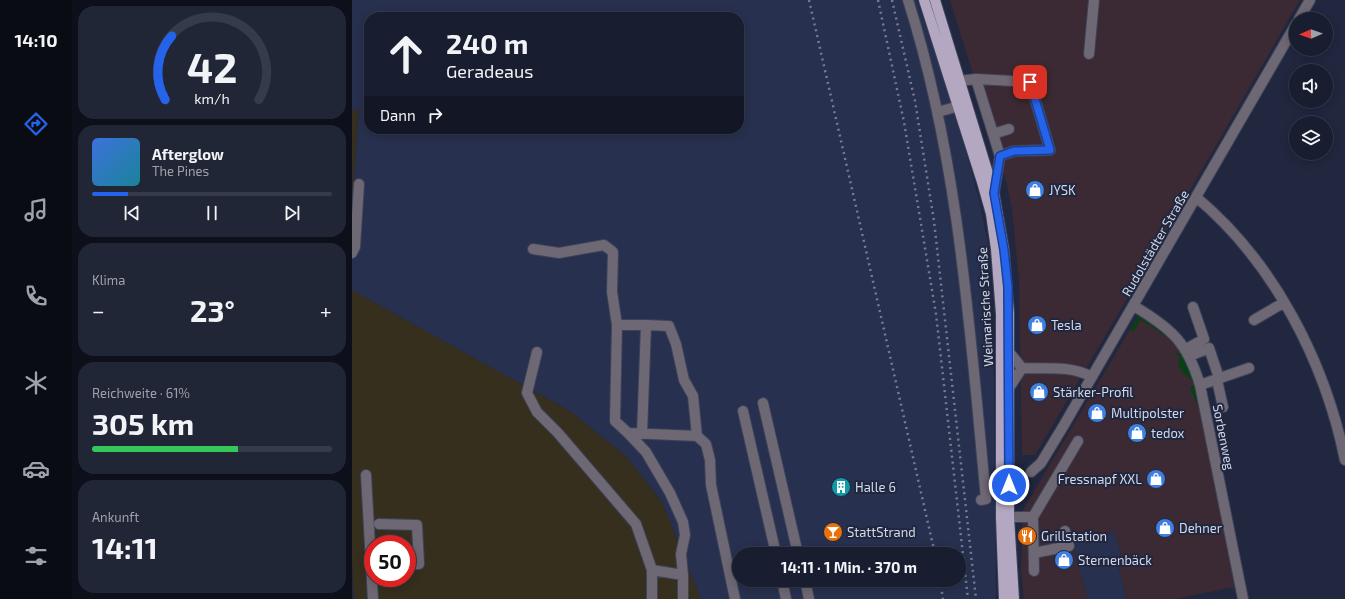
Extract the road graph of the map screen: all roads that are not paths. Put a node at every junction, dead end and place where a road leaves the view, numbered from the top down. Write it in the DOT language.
graph roads {
  1 [pos="908,0"];
  2 [pos="924,0"];
  3 [pos="935,0"];
  4 [pos="1094,0"];
  5 [pos="1310,0"];
  6 [pos="1303,12"];
  7 [pos="1289,36"];
  8 [pos="1089,54"];
  9 [pos="976,79"];
  10 [pos="959,80"];
  11 [pos="959,106"];
  12 [pos="938,112"];
  13 [pos="1009,129"];
  14 [pos="993,134"];
  15 [pos="1000,156"];
  16 [pos="359,184"];
  17 [pos="994,193"];
  18 [pos="1196,197"];
  19 [pos="533,249"];
  20 [pos="352,253"];
  21 [pos="1283,303"];
  22 [pos="1134,306"];
  23 [pos="1193,307"];
  24 [pos="1254,320"];
  25 [pos="617,325"];
  26 [pos="646,325"];
  27 [pos="537,352"];
  28 [pos="1009,352"];
  29 [pos="1188,352"];
  30 [pos="1022,368"];
  31 [pos="1249,368"];
  32 [pos="1092,376"];
  33 [pos="1217,376"];
  34 [pos="1200,385"];
  35 [pos="1009,388"];
  36 [pos="763,404"];
  37 [pos="1223,407"];
  38 [pos="744,411"];
  39 [pos="628,433"];
  40 [pos="642,434"];
  41 [pos="697,436"];
  42 [pos="1078,441"];
  43 [pos="1345,460"];
  44 [pos="1030,472"];
  45 [pos="366,476"];
  46 [pos="981,500"];
  47 [pos="1009,517"];
  48 [pos="1033,517"];
  49 [pos="379,524"];
  50 [pos="1065,531"];
  51 [pos="370,535"];
  52 [pos="774,547"];
  53 [pos="796,547"];
  54 [pos="1034,553"];
  55 [pos="416,564"];
  56 [pos="652,570"];
  57 [pos="1034,571"];
  58 [pos="683,575"];
  59 [pos="373,587"];
  60 [pos="783,587"];
  61 [pos="806,587"];
  62 [pos="373,599"];
  63 [pos="652,599"];
  64 [pos="683,599"];
  65 [pos="735,599"];
  66 [pos="786,599"];
  67 [pos="809,599"];
  68 [pos="1004,599"];
  69 [pos="1014,599"];
  70 [pos="1243,599"];
  1 -- 12 [label="street"];
  2 -- 11 [label="main road, Weimarische Straße"];
  3 -- 10 [label="main road, Weimarische Straße"];
  4 -- 8 [label="street"];
  5 -- 6 [label="street"];
  7 -- 18 [label="street, Rudolstädter Straße"];
  9 -- 10 [label="street"];
  9 -- 14 [label="street"];
  9 -- 15 [label="street"];
  10 -- 17 [label="main road, Weimarische Straße"];
  11 -- 12 [label="street"];
  11 -- 68 [label="main road, Weimarische Straße"];
  12 -- 46 [label="street"];
  13 -- 14 [label="street"];
  14 -- 15 [label="street"];
  15 -- 17 [label="street"];
  16 -- 20 [label="street"];
  17 -- 28 [label="main road, Weimarische Straße"];
  18 -- 21 [label="street"];
  18 -- 22 [label="street, Rudolstädter Straße"];
  19 -- 25 [label="street"];
  21 -- 24 [label="street"];
  21 -- 43 [label="street"];
  22 -- 29 [label="street, Sorbenweg"];
  22 -- 32 [label="street, Rudolstädter Straße"];
  23 -- 29 [label="street"];
  25 -- 26 [label="street"];
  25 -- 39 [label="street"];
  26 -- 40 [label="street"];
  26 -- 41 [label="street"];
  27 -- 56 [label="street"];
  28 -- 30 [label="street"];
  28 -- 35 [label="main road, Weimarische Straße"];
  29 -- 33 [label="street"];
  29 -- 34 [label="street, Sorbenweg"];
  30 -- 32 [label="street"];
  30 -- 35 [label="street"];
  31 -- 33 [label="street"];
  32 -- 44 [label="street, Rudolstädter Straße"];
  33 -- 34 [label="street"];
  33 -- 37 [label="street"];
  34 -- 70 [label="street, Sorbenweg"];
  35 -- 47 [label="main road, Weimarische Straße"];
  36 -- 53 [label="street"];
  38 -- 52 [label="street"];
  39 -- 40 [label="street"];
  39 -- 58 [label="street"];
  40 -- 41 [label="street"];
  41 -- 65 [label="street"];
  42 -- 48 [label="street"];
  45 -- 51 [label="street"];
  47 -- 48 [label="street"];
  47 -- 69 [label="main road, Weimarische Straße"];
  48 -- 54 [label="street"];
  49 -- 55 [label="street"];
  50 -- 54 [label="street"];
  54 -- 57 [label="street"];
  56 -- 58 [label="street"];
  56 -- 63 [label="street"];
  58 -- 64 [label="street"];
  59 -- 62 [label="street"];
  60 -- 66 [label="street"];
  61 -- 67 [label="street"];
}
